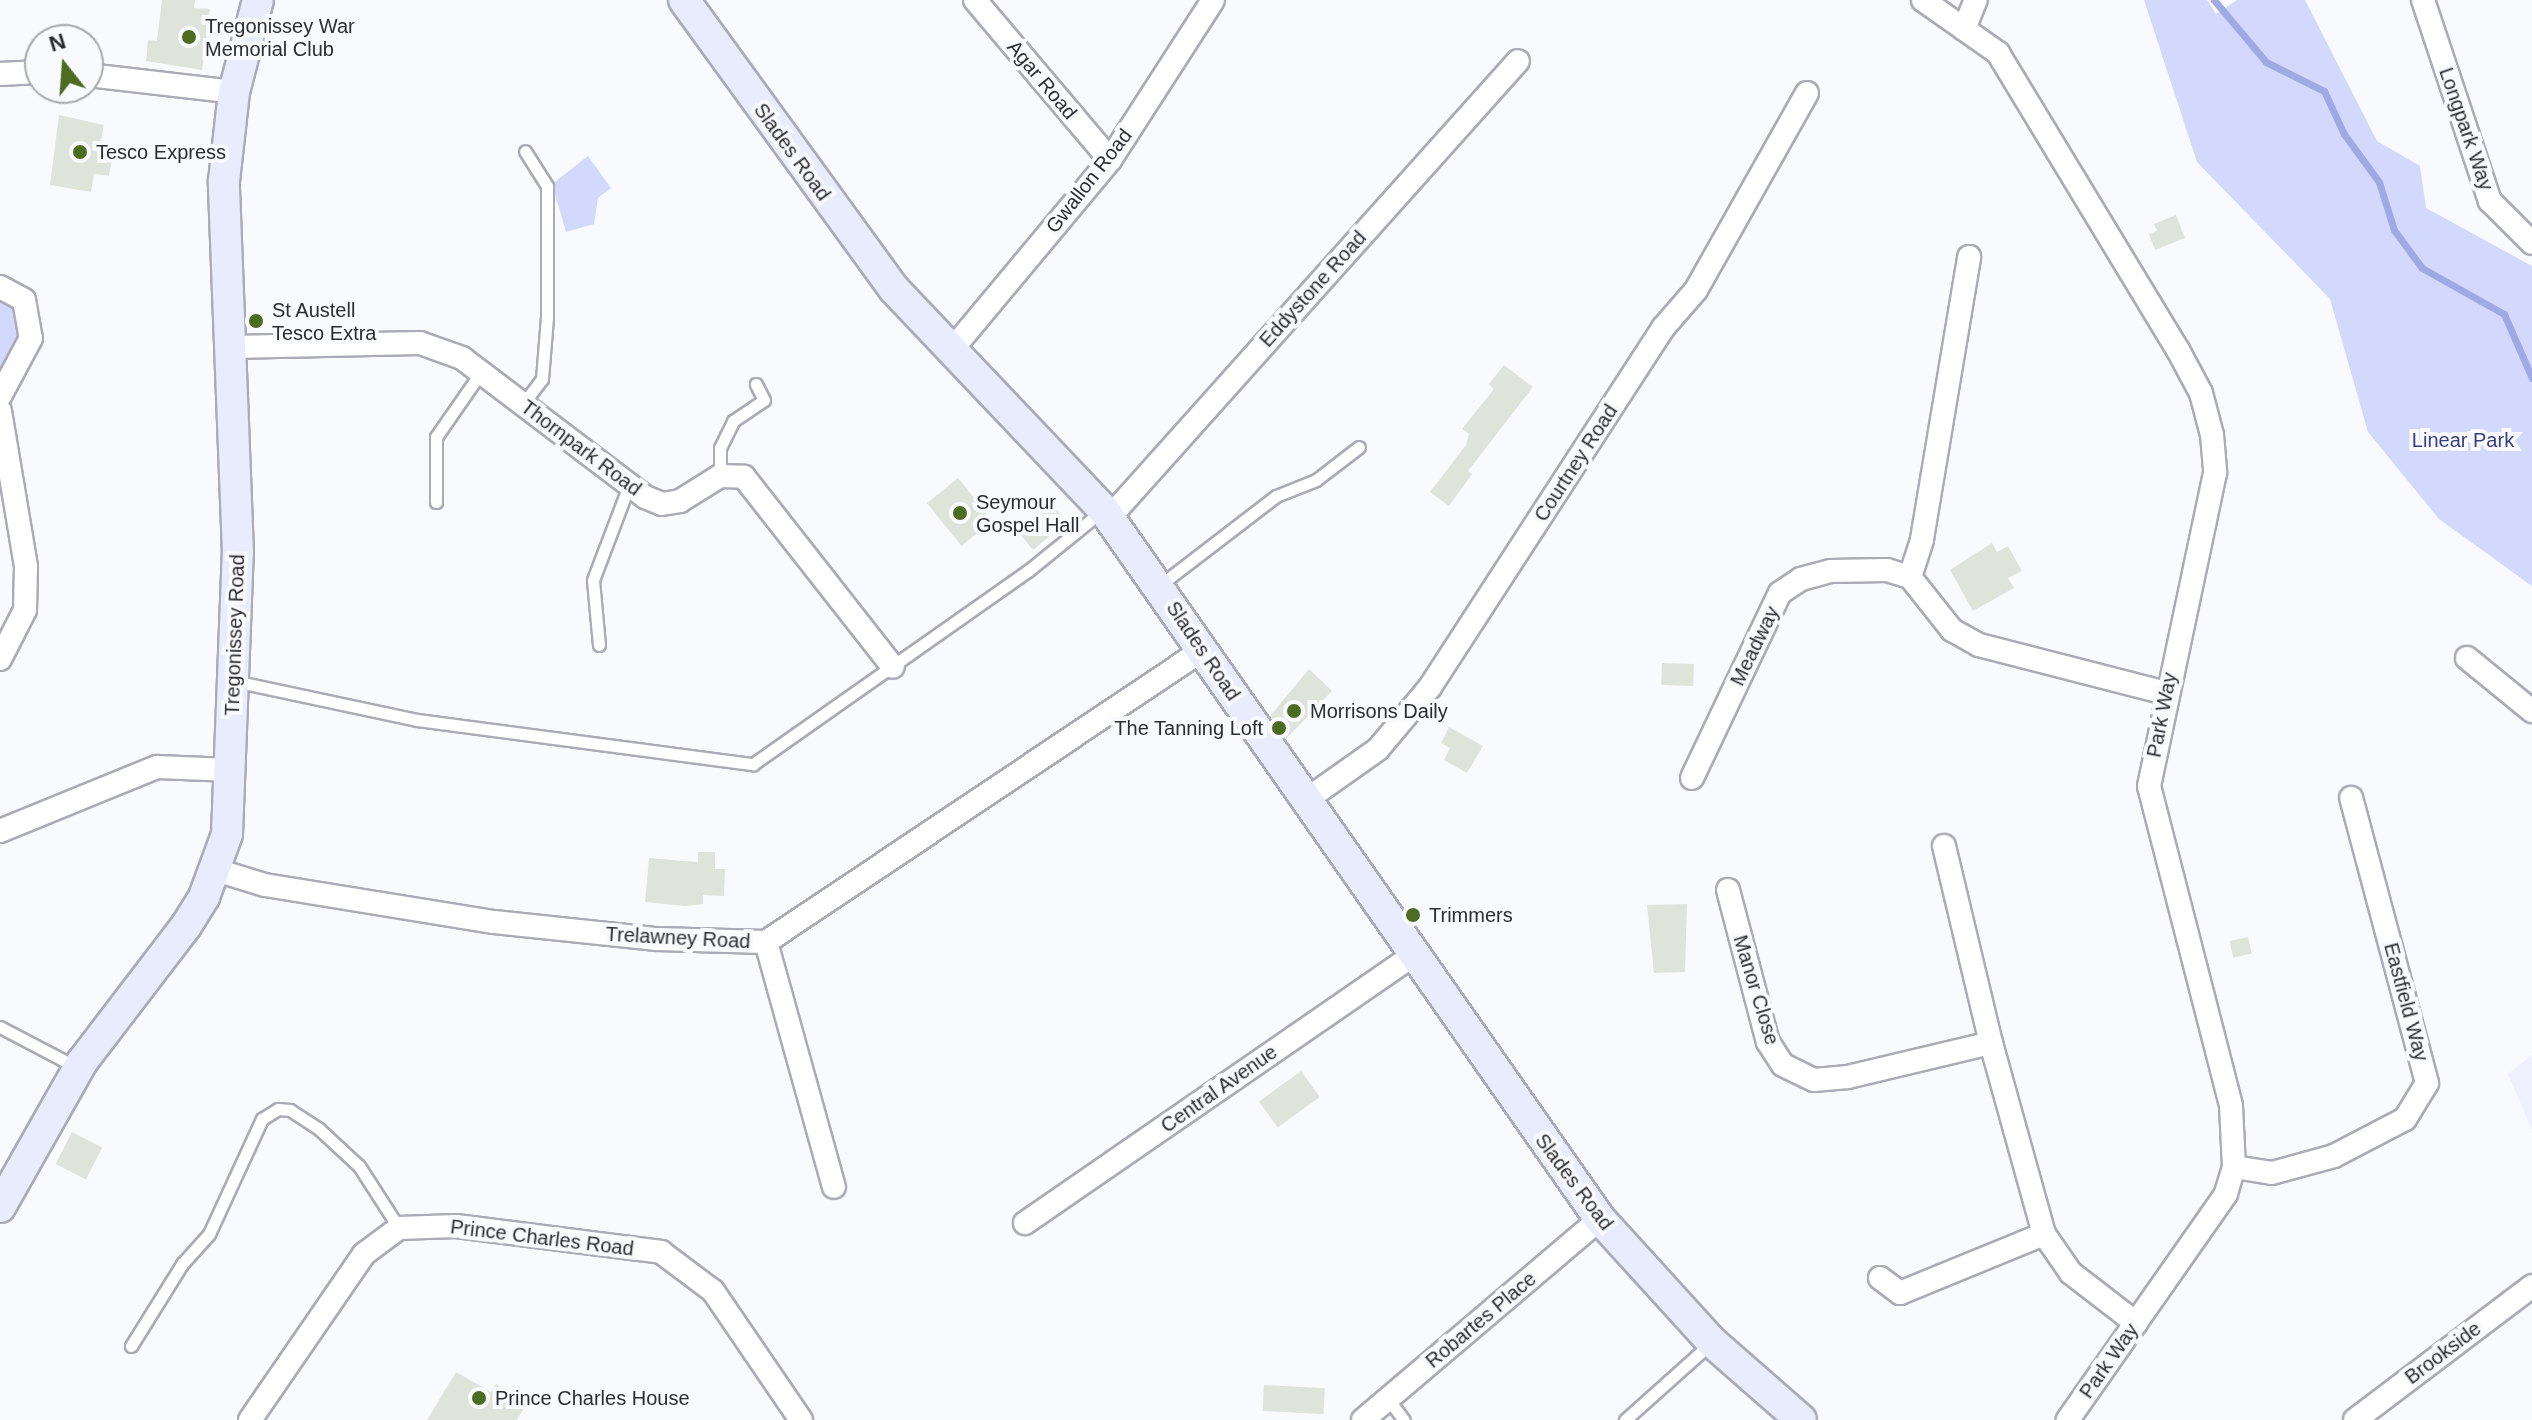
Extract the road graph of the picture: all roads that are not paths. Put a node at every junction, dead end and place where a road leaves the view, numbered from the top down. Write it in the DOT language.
graph roads {
  1 [pos="258,0"];
  2 [pos="684,0"];
  3 [pos="975,0"];
  4 [pos="1213,0"];
  5 [pos="1923,0"];
  6 [pos="1976,0"];
  7 [pos="2423,0"];
  8 [pos="1964,29"];
  9 [pos="1518,61"];
  10 [pos="24,73"];
  11 [pos="0,74"];
  12 [pos="104,77"];
  13 [pos="234,92"];
  14 [pos="1807,93"];
  15 [pos="525,151"];
  16 [pos="1110,160"];
  17 [pos="2532,243"];
  18 [pos="1969,257"];
  19 [pos="0,287"];
  20 [pos="231,347"];
  21 [pos="950,352"];
  22 [pos="481,372"];
  23 [pos="756,384"];
  24 [pos="0,396"];
  25 [pos="523,404"];
  26 [pos="0,411"];
  27 [pos="1359,447"];
  28 [pos="720,476"];
  29 [pos="629,485"];
  30 [pos="436,502"];
  31 [pos="1106,514"];
  32 [pos="1910,577"];
  33 [pos="1160,586"];
  34 [pos="599,645"];
  35 [pos="1201,651"];
  36 [pos="2467,658"];
  37 [pos="0,659"];
  38 [pos="893,667"];
  39 [pos="234,681"];
  40 [pos="2166,693"];
  41 [pos="2532,711"];
  42 [pos="231,770"];
  43 [pos="1692,778"];
  44 [pos="2351,798"];
  45 [pos="1306,800"];
  46 [pos="0,831"];
  47 [pos="1944,846"];
  48 [pos="216,870"];
  49 [pos="1728,890"];
  50 [pos="766,942"];
  51 [pos="1414,955"];
  52 [pos="0,1027"];
  53 [pos="1991,1043"];
  54 [pos="78,1068"];
  55 [pos="2234,1167"];
  56 [pos="834,1187"];
  57 [pos="0,1207"];
  58 [pos="1600,1219"];
  59 [pos="1025,1223"];
  60 [pos="399,1228"];
  61 [pos="2044,1234"];
  62 [pos="1880,1278"];
  63 [pos="2532,1286"];
  64 [pos="2136,1323"];
  65 [pos="1712,1342"];
  66 [pos="131,1346"];
  67 [pos="1388,1399"];
  68 [pos="250,1420"];
  69 [pos="801,1420"];
  70 [pos="1363,1420"];
  71 [pos="1404,1420"];
  72 [pos="1625,1420"];
  73 [pos="1801,1420"];
  74 [pos="2068,1420"];
  75 [pos="2355,1420"];
  1 -- 13 [label="street, Tregonissey Road"];
  2 -- 21 [label="street, Slades Road"];
  3 -- 16 [label="street, Agar Road"];
  4 -- 16 [label="street, Gwallon Road"];
  5 -- 8 [label="street, Park Way"];
  6 -- 8 [label="street"];
  7 -- 17 [label="street, Longpark Way"];
  8 -- 40 [label="street, Park Way"];
  9 -- 31 [label="street, Eddystone Road"];
  10 -- 11 [label="street"];
  12 -- 13 [label="street"];
  13 -- 20 [label="street, Tregonissey Road"];
  14 -- 45 [label="street, Courtney Road"];
  15 -- 25 [label="lane"];
  16 -- 21 [label="street, Gwallon Road"];
  18 -- 32 [label="street"];
  19 -- 24 [label="street"];
  20 -- 22 [label="street, Thornpark Road"];
  20 -- 39 [label="street, Tregonissey Road"];
  21 -- 31 [label="street, Slades Road"];
  22 -- 25 [label="street, Thornpark Road"];
  22 -- 30 [label="lane"];
  23 -- 28 [label="lane"];
  25 -- 29 [label="street, Thornpark Road"];
  26 -- 37 [label="street"];
  27 -- 33 [label="lane"];
  28 -- 29 [label="street, Thornpark Road"];
  28 -- 38 [label="street"];
  29 -- 34 [label="lane"];
  31 -- 33 [label="street, Slades Road"];
  31 -- 38 [label="lane"];
  32 -- 40 [label="street"];
  32 -- 43 [label="street, Meadway"];
  33 -- 35 [label="street, Slades Road"];
  35 -- 45 [label="street, Slades Road"];
  35 -- 50 [label="street, Trelawney Road"];
  36 -- 41 [label="street"];
  38 -- 39 [label="lane"];
  39 -- 42 [label="street, Tregonissey Road"];
  40 -- 55 [label="street, Park Way"];
  42 -- 46 [label="street"];
  42 -- 48 [label="street, Tregonissey Road"];
  44 -- 55 [label="street, Eastfield Way"];
  45 -- 51 [label="street, Slades Road"];
  47 -- 53 [label="street"];
  48 -- 50 [label="street, Trelawney Road"];
  48 -- 54 [label="street, Tregonissey Road"];
  49 -- 53 [label="street, Manor Close"];
  50 -- 56 [label="street"];
  51 -- 58 [label="street, Slades Road"];
  51 -- 59 [label="street, Central Avenue"];
  52 -- 54 [label="lane"];
  53 -- 61 [label="street"];
  54 -- 57 [label="street, Tregonissey Road"];
  55 -- 64 [label="street, Park Way"];
  58 -- 65 [label="street, Slades Road"];
  58 -- 67 [label="street, Robartes Place"];
  60 -- 66 [label="lane"];
  60 -- 68 [label="street"];
  60 -- 69 [label="street, Prince Charles Road"];
  61 -- 62 [label="street"];
  61 -- 64 [label="street"];
  63 -- 75 [label="street, Brookside"];
  64 -- 74 [label="street, Park Way"];
  65 -- 72 [label="lane"];
  65 -- 73 [label="street, Slades Road"];
  67 -- 70 [label="street, Robartes Place"];
  67 -- 71 [label="lane"];
}
